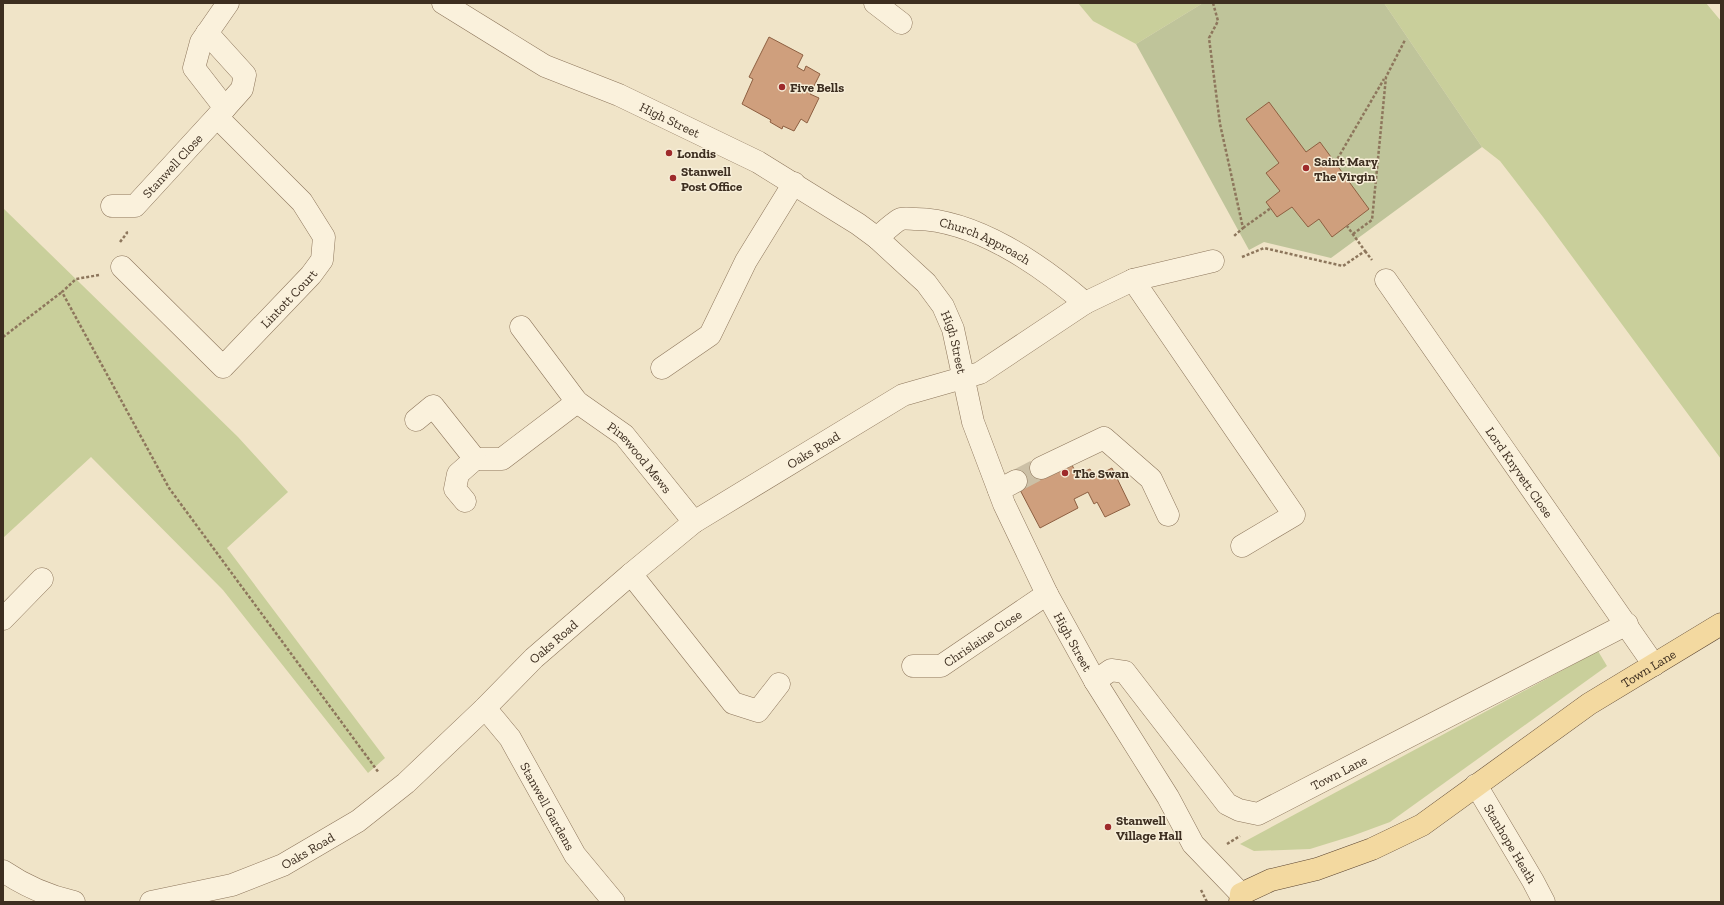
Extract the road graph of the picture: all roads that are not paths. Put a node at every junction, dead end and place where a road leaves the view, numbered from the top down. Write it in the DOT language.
graph roads {
  1 [pos="228,3"];
  2 [pos="443,3"];
  3 [pos="881,5"];
  4 [pos="901,23"];
  5 [pos="207,33"];
  6 [pos="221,113"];
  7 [pos="794,183"];
  8 [pos="112,206"];
  9 [pos="877,238"];
  10 [pos="1213,261"];
  11 [pos="122,267"];
  12 [pos="1134,280"];
  13 [pos="1386,280"];
  14 [pos="1085,303"];
  15 [pos="521,327"];
  16 [pos="662,368"];
  17 [pos="962,378"];
  18 [pos="577,402"];
  19 [pos="416,420"];
  20 [pos="475,459"];
  21 [pos="1041,468"];
  22 [pos="465,502"];
  23 [pos="1168,516"];
  24 [pos="694,522"];
  25 [pos="1242,546"];
  26 [pos="630,574"];
  27 [pos="42,579"];
  28 [pos="1047,594"];
  29 [pos="3,619"];
  30 [pos="1627,624"];
  31 [pos="1721,624"];
  32 [pos="1654,664"];
  33 [pos="913,666"];
  34 [pos="1095,681"];
  35 [pos="779,684"];
  36 [pos="485,708"];
  37 [pos="1476,785"];
  38 [pos="3,871"];
  39 [pos="1240,898"];
  40 [pos="74,902"];
  41 [pos="151,902"];
  42 [pos="614,902"];
  43 [pos="1544,902"];
  1 -- 5 [label="street"];
  2 -- 7 [label="street, High Street"];
  3 -- 4 [label="street"];
  5 -- 6 [label="street"];
  5 -- 6 [label="street, Stanwell Close"];
  6 -- 8 [label="street, Stanwell Close"];
  6 -- 11 [label="street, Lintott Court"];
  7 -- 9 [label="street, High Street"];
  7 -- 16 [label="street"];
  9 -- 14 [label="street, Church Approach"];
  9 -- 17 [label="street, High Street"];
  10 -- 12 [label="street"];
  12 -- 14 [label="street"];
  12 -- 25 [label="street"];
  13 -- 30 [label="street, Lord Knyvett Close"];
  14 -- 17 [label="street"];
  15 -- 18 [label="street, Pinewood Mews"];
  17 -- 24 [label="street, Oaks Road"];
  17 -- 28 [label="street, High Street"];
  18 -- 20 [label="street"];
  18 -- 24 [label="street, Pinewood Mews"];
  19 -- 20 [label="street"];
  20 -- 22 [label="street"];
  21 -- 23 [label="street"];
  24 -- 26 [label="street, Oaks Road"];
  26 -- 35 [label="street"];
  26 -- 36 [label="street, Oaks Road"];
  27 -- 29 [label="street"];
  28 -- 33 [label="street, Chrislaine Close"];
  28 -- 34 [label="street, High Street"];
  30 -- 32 [label="street, Lord Knyvett Close"];
  30 -- 34 [label="street, Town Lane"];
  31 -- 32 [label="main road, Town Lane"];
  32 -- 37 [label="main road, Town Lane"];
  34 -- 39 [label="street, High Street"];
  36 -- 41 [label="street, Oaks Road"];
  36 -- 42 [label="street, Stanwell Gardens"];
  37 -- 39 [label="main road, Town Lane"];
  37 -- 43 [label="street, Stanhope Heath"];
  38 -- 40 [label="street"];
}
